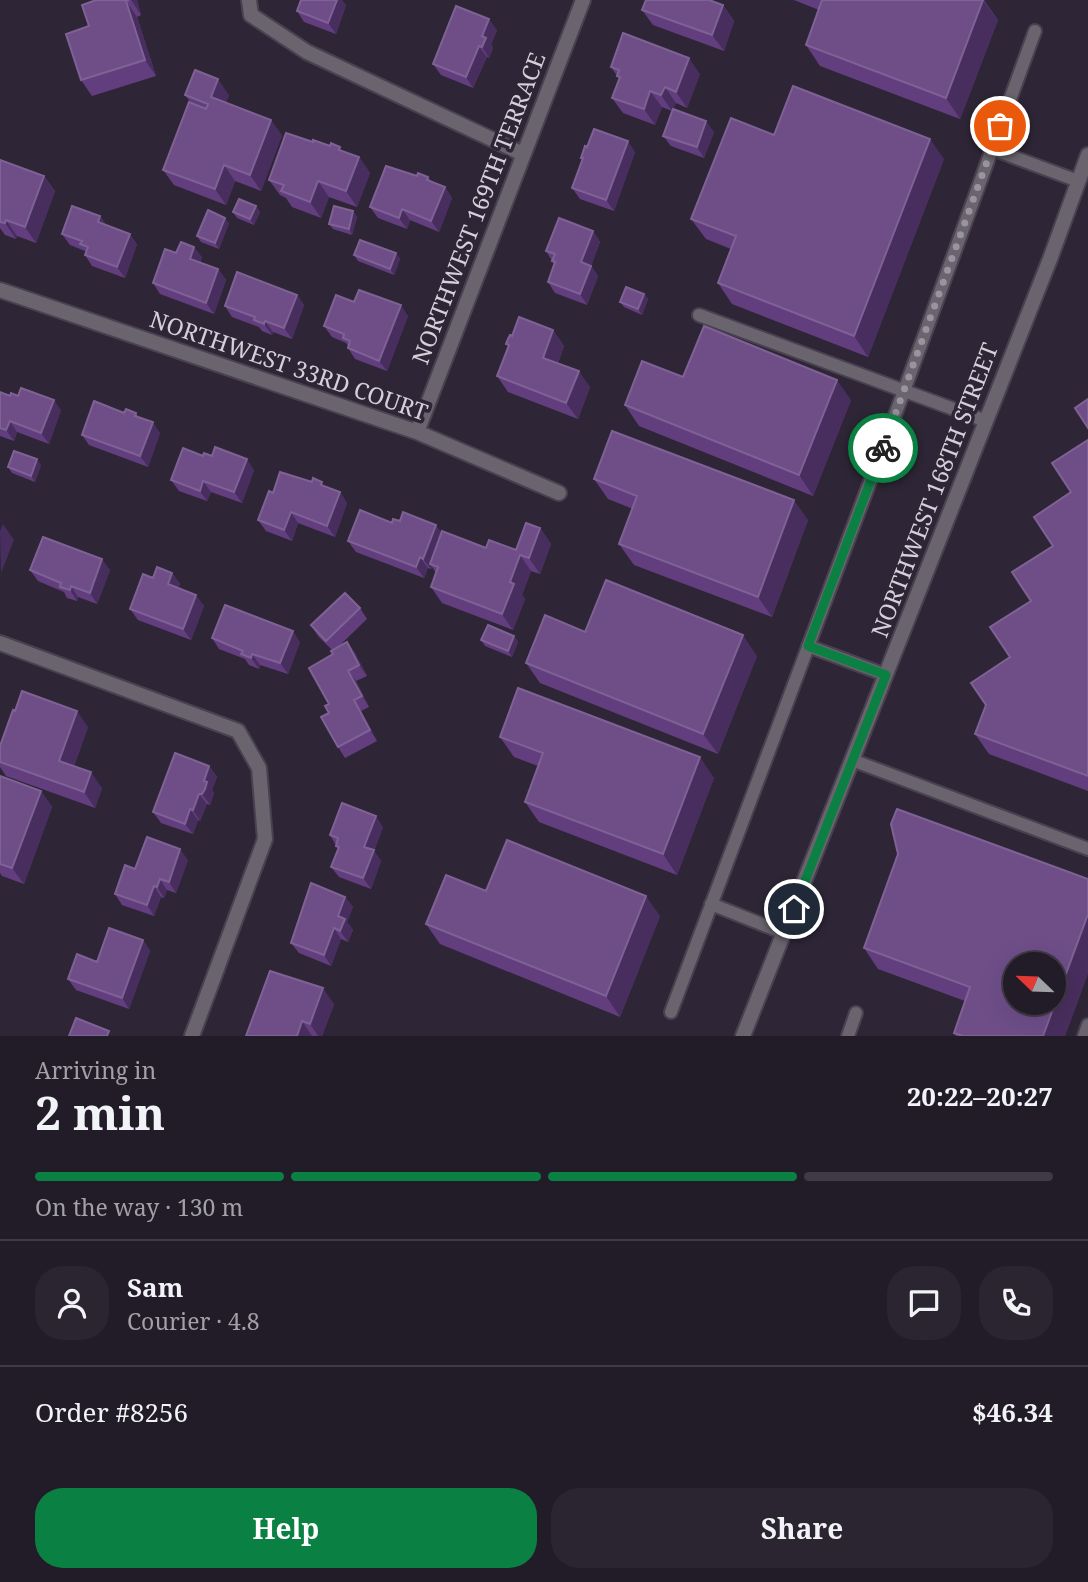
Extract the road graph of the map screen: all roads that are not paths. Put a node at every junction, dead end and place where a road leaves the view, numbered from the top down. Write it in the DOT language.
graph roads {
  1 [pos="249,0"];
  2 [pos="583,0"];
  3 [pos="1035,31"];
  4 [pos="992,149"];
  5 [pos="523,154"];
  6 [pos="1088,155"];
  7 [pos="1078,181"];
  8 [pos="0,290"];
  9 [pos="699,314"];
  10 [pos="904,391"];
  11 [pos="986,421"];
  12 [pos="417,432"];
  13 [pos="559,493"];
  14 [pos="0,643"];
  15 [pos="808,646"];
  16 [pos="886,675"];
  17 [pos="852,760"];
  18 [pos="1088,849"];
  19 [pos="711,904"];
  20 [pos="784,933"];
  21 [pos="671,1012"];
  22 [pos="856,1013"];
  23 [pos="1088,1025"];
  24 [pos="192,1036"];
  25 [pos="743,1036"];
  26 [pos="848,1036"];
  27 [pos="1084,1036"];
  1 -- 5 [label="street"];
  2 -- 5 [label="street, NORTHWEST 169TH TERRACE"];
  3 -- 4 [label="lane"];
  4 -- 7 [label="lane"];
  4 -- 10 [label="lane"];
  5 -- 12 [label="street, NORTHWEST 169TH TERRACE"];
  6 -- 7 [label="street, NORTHWEST 168TH STREET"];
  7 -- 11 [label="street, NORTHWEST 168TH STREET"];
  8 -- 12 [label="street, NORTHWEST 33RD COURT"];
  9 -- 10 [label="lane"];
  10 -- 11 [label="lane"];
  10 -- 15 [label="lane"];
  11 -- 16 [label="street, NORTHWEST 168TH STREET"];
  12 -- 13 [label="street, NORTHWEST 33RD COURT"];
  14 -- 24 [label="street"];
  15 -- 16 [label="lane"];
  15 -- 19 [label="lane"];
  16 -- 17 [label="street, NORTHWEST 168TH STREET"];
  17 -- 18 [label="lane"];
  17 -- 20 [label="street, NORTHWEST 168TH STREET"];
  19 -- 20 [label="lane"];
  19 -- 21 [label="lane"];
  20 -- 25 [label="street, NORTHWEST 168TH STREET"];
  22 -- 26 [label="lane"];
  23 -- 27 [label="lane"];
}
